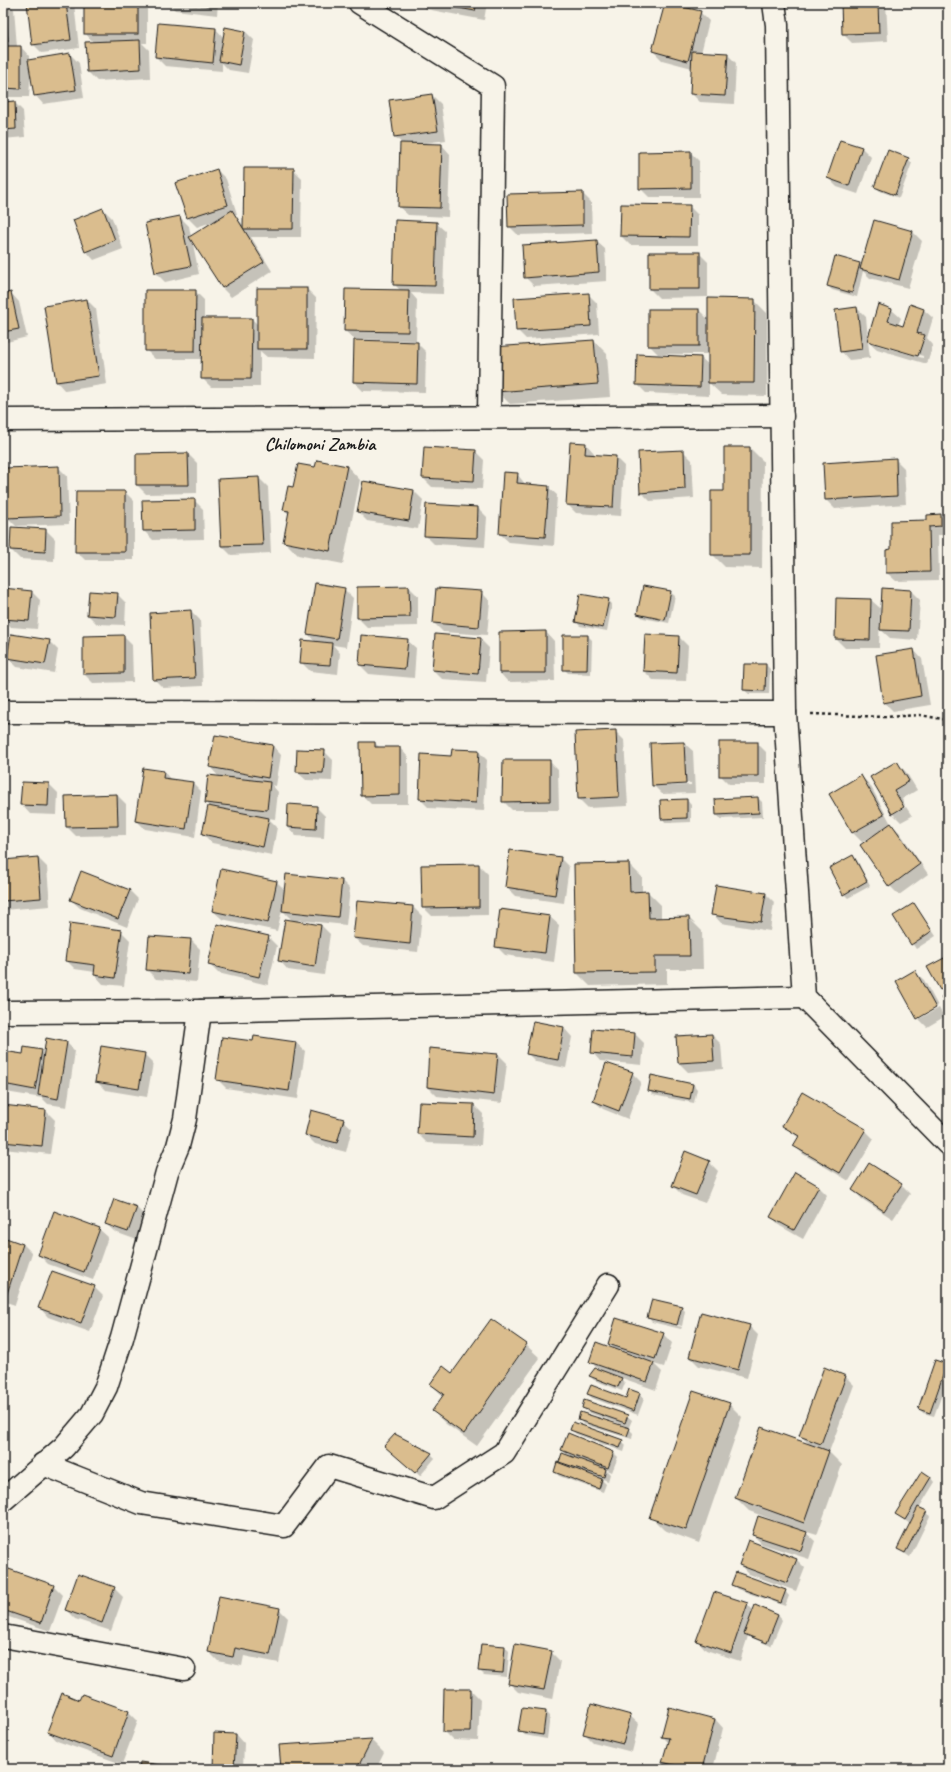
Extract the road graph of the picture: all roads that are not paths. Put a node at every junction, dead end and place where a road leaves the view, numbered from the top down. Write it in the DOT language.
graph roads {
  1 [pos="360,3"];
  2 [pos="774,3"];
  3 [pos="782,416"];
  4 [pos="489,417"];
  5 [pos="3,420"];
  6 [pos="3,712"];
  7 [pos="785,713"];
  8 [pos="804,997"];
  9 [pos="200,1011"];
  10 [pos="3,1012"];
  11 [pos="948,1144"];
  12 [pos="608,1284"];
  13 [pos="43,1464"];
  14 [pos="3,1500"];
  15 [pos="3,1636"];
  16 [pos="184,1670"];
  1 -- 4 [label="street"];
  2 -- 3 [label="street"];
  3 -- 4 [label="street"];
  3 -- 7 [label="street"];
  4 -- 5 [label="street"];
  6 -- 7 [label="street"];
  7 -- 8 [label="street"];
  8 -- 9 [label="street"];
  8 -- 11 [label="street"];
  9 -- 10 [label="street"];
  9 -- 13 [label="street"];
  12 -- 13 [label="street"];
  13 -- 14 [label="street"];
  15 -- 16 [label="street"];
}
